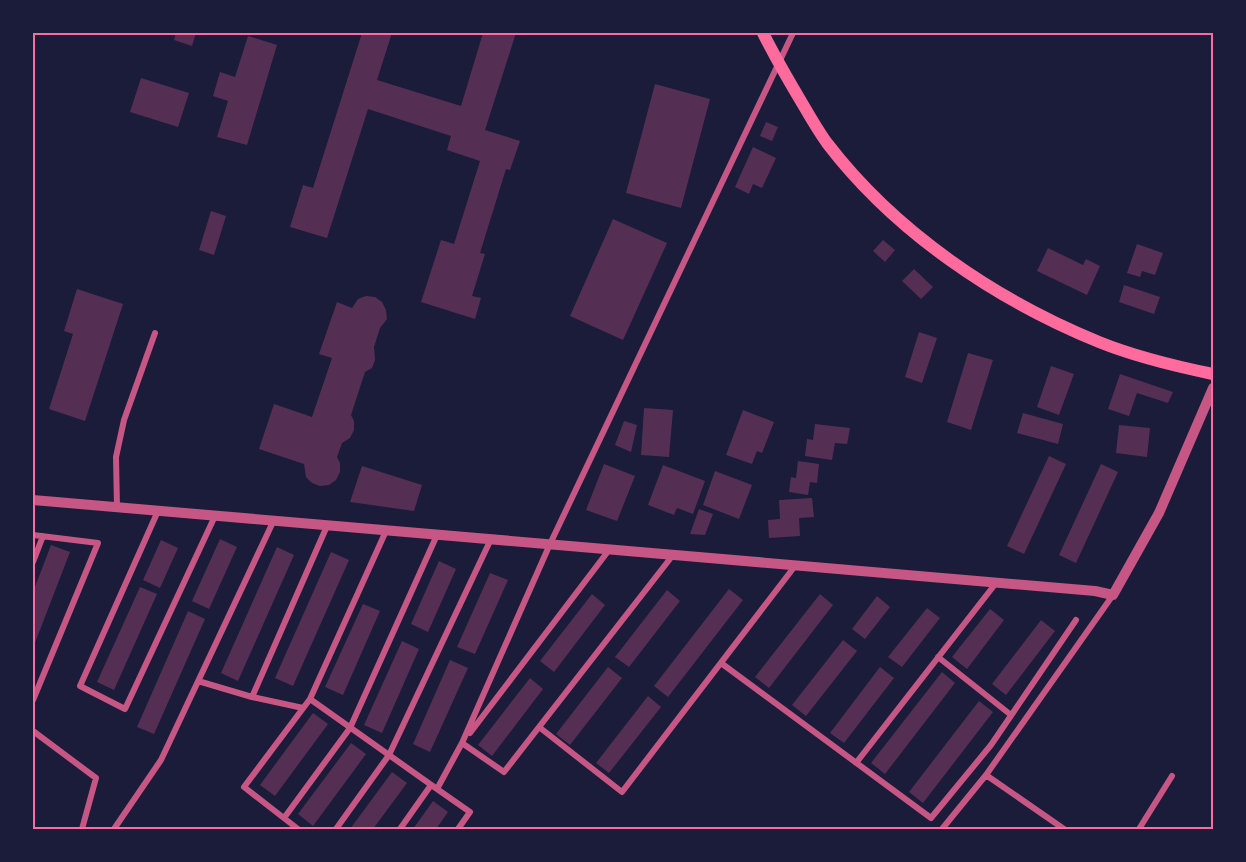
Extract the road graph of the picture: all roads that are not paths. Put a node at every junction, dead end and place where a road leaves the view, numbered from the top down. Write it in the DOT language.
graph roads {
  1 [pos="763,33"];
  2 [pos="793,33"];
  3 [pos="779,65"];
  4 [pos="155,333"];
  5 [pos="1213,374"];
  6 [pos="1213,388"];
  7 [pos="33,500"];
  8 [pos="117,508"];
  9 [pos="158,511"];
  10 [pos="215,516"];
  11 [pos="273,522"];
  12 [pos="327,526"];
  13 [pos="386,531"];
  14 [pos="33,535"];
  15 [pos="437,535"];
  16 [pos="43,536"];
  17 [pos="491,540"];
  18 [pos="550,544"];
  19 [pos="609,549"];
  20 [pos="673,555"];
  21 [pos="33,562"];
  22 [pos="795,565"];
  23 [pos="996,583"];
  24 [pos="1113,595"];
  25 [pos="1076,620"];
  26 [pos="938,657"];
  27 [pos="721,663"];
  28 [pos="198,681"];
  29 [pos="252,697"];
  30 [pos="310,699"];
  31 [pos="33,700"];
  32 [pos="303,708"];
  33 [pos="1011,714"];
  34 [pos="539,727"];
  35 [pos="350,728"];
  36 [pos="33,731"];
  37 [pos="462,743"];
  38 [pos="388,755"];
  39 [pos="856,763"];
  40 [pos="986,775"];
  41 [pos="1172,776"];
  42 [pos="434,787"];
  43 [pos="284,818"];
  44 [pos="81,829"];
  45 [pos="114,829"];
  46 [pos="298,829"];
  47 [pos="336,829"];
  48 [pos="400,829"];
  49 [pos="458,829"];
  50 [pos="942,829"];
  51 [pos="1064,829"];
  52 [pos="1139,829"];
  1 -- 3 [label="main road"];
  2 -- 3 [label="street"];
  3 -- 5 [label="main road"];
  3 -- 18 [label="street"];
  4 -- 8 [label="street"];
  6 -- 24 [label="street"];
  7 -- 8 [label="street"];
  8 -- 9 [label="street"];
  9 -- 10 [label="street"];
  9 -- 10 [label="street"];
  10 -- 11 [label="street"];
  11 -- 12 [label="street"];
  11 -- 28 [label="street"];
  12 -- 13 [label="street"];
  12 -- 29 [label="street"];
  13 -- 15 [label="street"];
  13 -- 30 [label="street"];
  14 -- 16 [label="street"];
  15 -- 17 [label="street"];
  15 -- 35 [label="street"];
  16 -- 21 [label="street"];
  16 -- 31 [label="street"];
  17 -- 18 [label="street"];
  17 -- 38 [label="street"];
  18 -- 19 [label="street"];
  18 -- 37 [label="street"];
  19 -- 20 [label="street"];
  19 -- 37 [label="street"];
  20 -- 22 [label="street"];
  20 -- 34 [label="street"];
  22 -- 23 [label="street"];
  22 -- 27 [label="street"];
  23 -- 24 [label="street"];
  23 -- 26 [label="street"];
  24 -- 40 [label="street"];
  25 -- 33 [label="street"];
  26 -- 33 [label="street"];
  26 -- 39 [label="street"];
  27 -- 34 [label="street"];
  27 -- 39 [label="street"];
  28 -- 29 [label="street"];
  28 -- 45 [label="street"];
  29 -- 32 [label="street"];
  30 -- 32 [label="street"];
  30 -- 35 [label="street"];
  32 -- 43 [label="street"];
  33 -- 39 [label="street"];
  34 -- 37 [label="street"];
  35 -- 38 [label="street"];
  35 -- 43 [label="street"];
  36 -- 44 [label="street"];
  37 -- 42 [label="street"];
  38 -- 42 [label="street"];
  38 -- 47 [label="street"];
  40 -- 50 [label="street"];
  40 -- 51 [label="street"];
  41 -- 52 [label="street"];
  42 -- 48 [label="street"];
  42 -- 49 [label="street"];
  43 -- 46 [label="street"];
}
